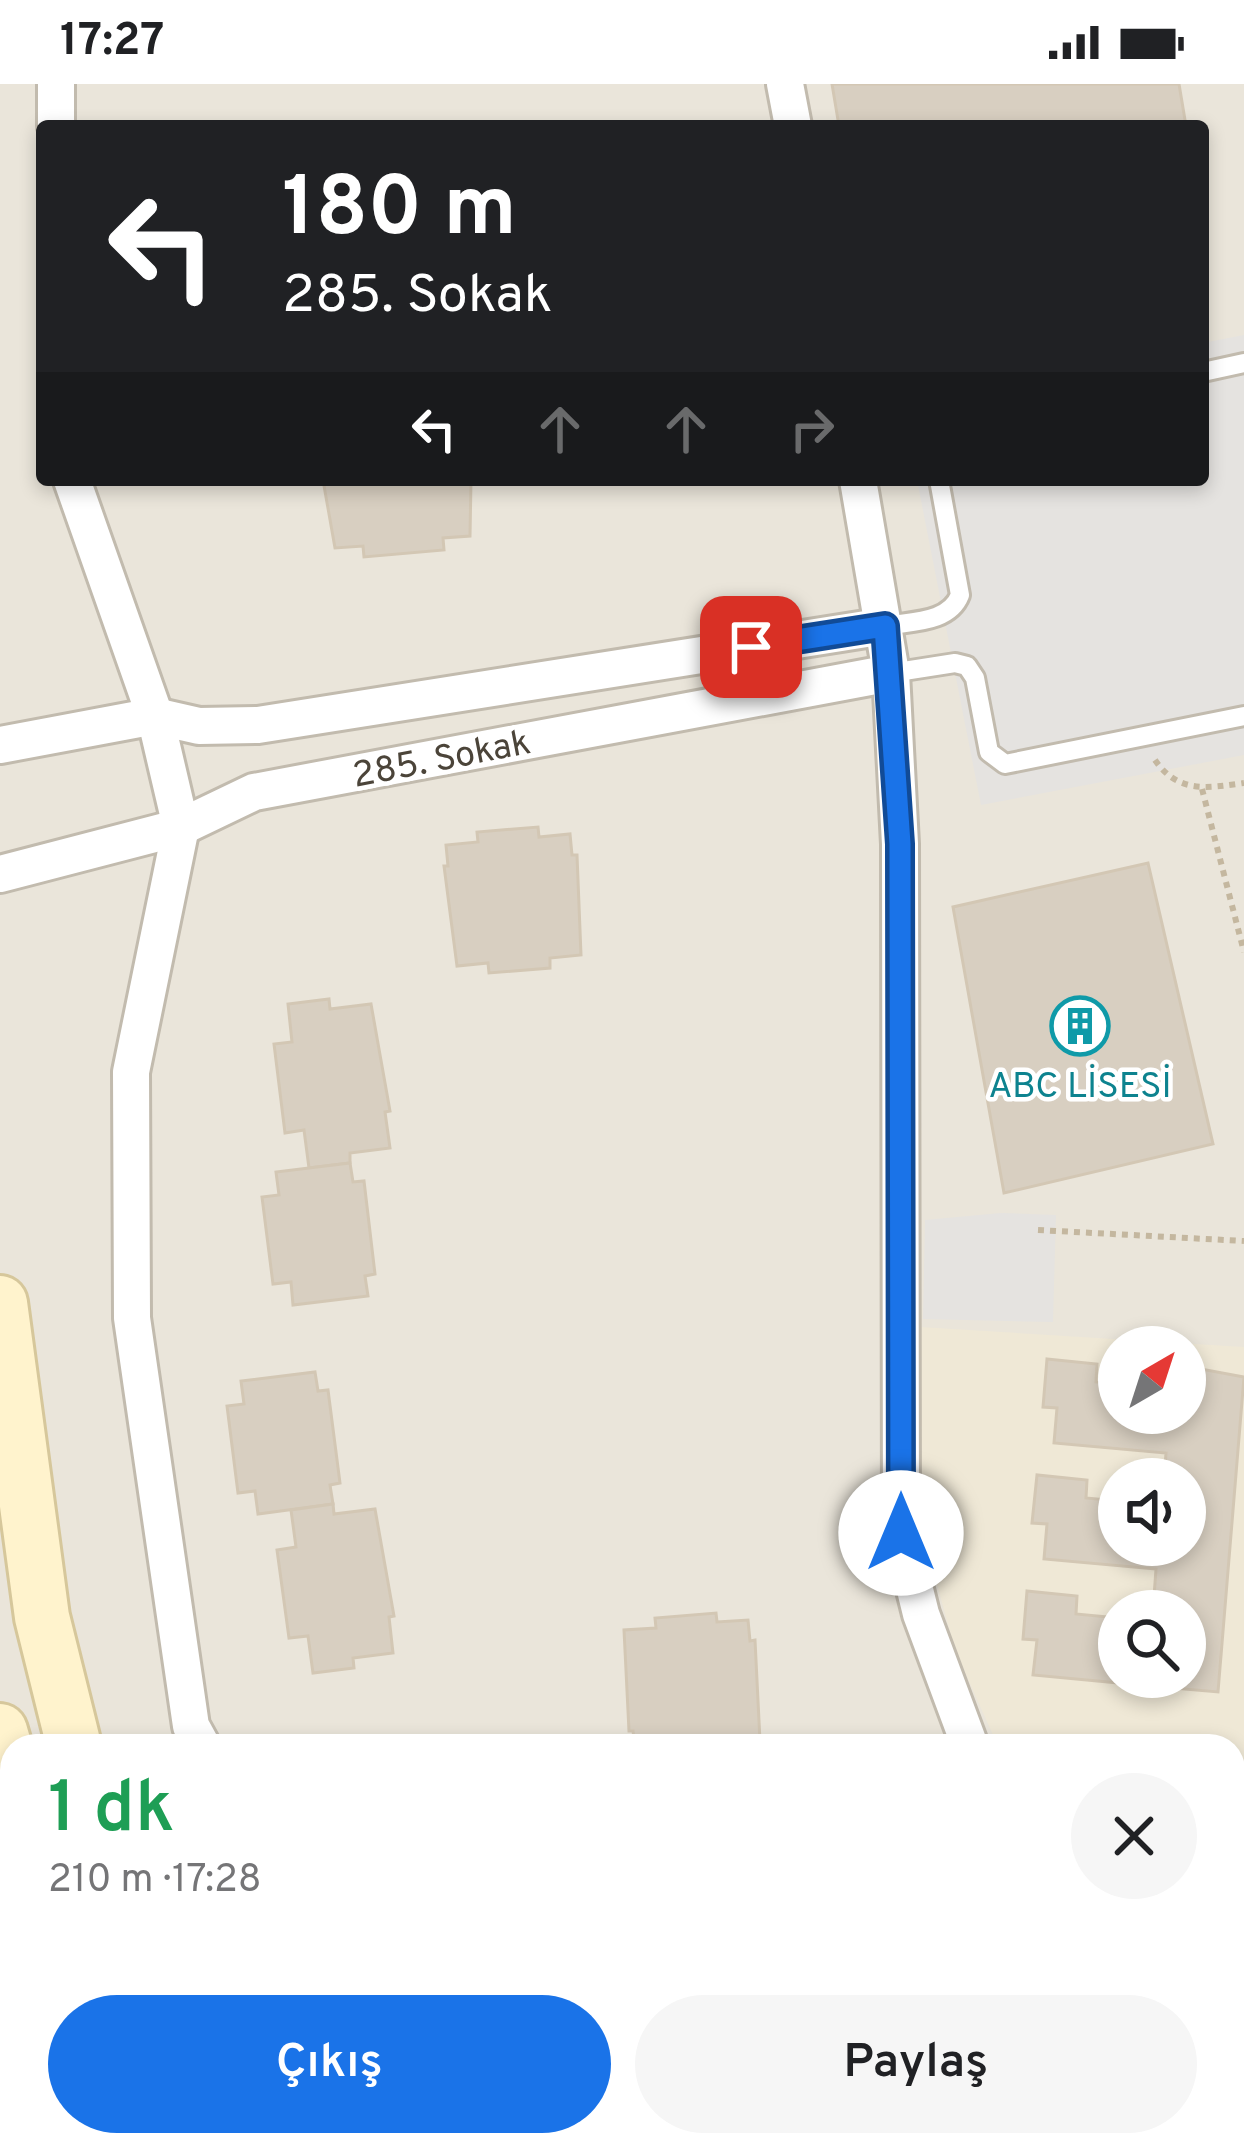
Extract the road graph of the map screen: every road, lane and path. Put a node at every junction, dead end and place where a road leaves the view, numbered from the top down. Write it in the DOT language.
graph roads {
  1 [pos="56,84"];
  2 [pos="785,84"];
  3 [pos="56,120"];
  4 [pos="792,120"];
  5 [pos="1244,363"];
  6 [pos="1209,371"];
  7 [pos="74,486"];
  8 [pos="859,486"];
  9 [pos="940,486"];
  10 [pos="885,626"];
  11 [pos="891,673"];
  12 [pos="155,716"];
  13 [pos="1244,716"];
  14 [pos="1140,737"];
  15 [pos="0,745"];
  16 [pos="1244,783"];
  17 [pos="1202,789"];
  18 [pos="181,827"];
  19 [pos="0,874"];
  20 [pos="1244,952"];
  21 [pos="1038,1230"];
  22 [pos="1244,1241"];
  23 [pos="0,1304"];
  24 [pos="71,1734"];
  25 [pos="195,1734"];
  26 [pos="965,1734"];
  1 -- 3 [label="street"];
  2 -- 4 [label="street"];
  5 -- 6 [label="lane"];
  7 -- 12 [label="street"];
  8 -- 10 [label="street"];
  9 -- 10 [label="lane"];
  10 -- 11 [label="street"];
  10 -- 12 [label="street, 285. Sokak"];
  11 -- 14 [label="lane"];
  11 -- 18 [label="street, 285. Sokak"];
  11 -- 26 [label="street"];
  12 -- 15 [label="street, 285. Sokak"];
  12 -- 18 [label="street"];
  13 -- 14 [label="lane"];
  14 -- 17 [label="path"];
  16 -- 17 [label="path"];
  17 -- 20 [label="path"];
  18 -- 19 [label="street, 285. Sokak"];
  18 -- 25 [label="street"];
  21 -- 22 [label="path"];
  23 -- 24 [label="main road"];
}
